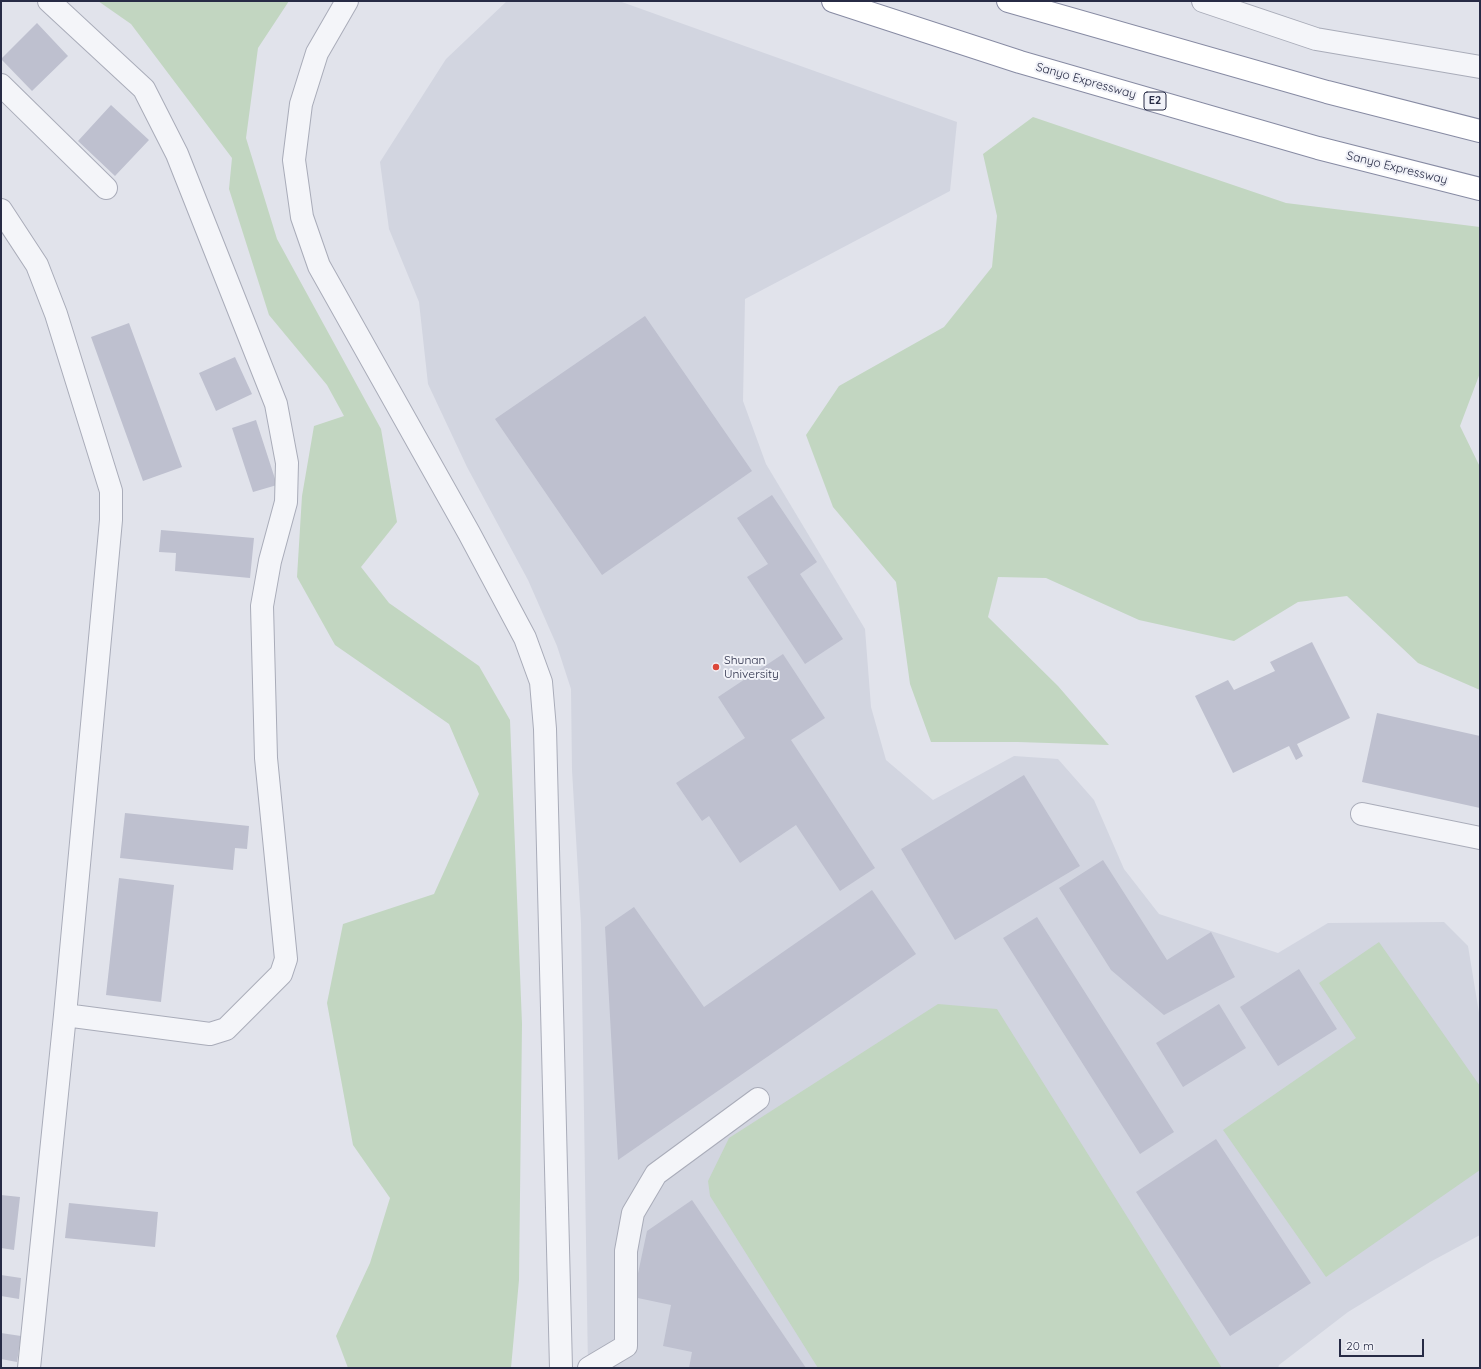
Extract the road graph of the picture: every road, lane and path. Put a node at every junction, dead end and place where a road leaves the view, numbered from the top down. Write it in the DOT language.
graph roads {
  1 [pos="48,1"];
  2 [pos="347,1"];
  3 [pos="833,1"];
  4 [pos="1008,1"];
  5 [pos="1204,1"];
  6 [pos="1480,67"];
  7 [pos="1,85"];
  8 [pos="1480,131"];
  9 [pos="106,188"];
  10 [pos="1480,190"];
  11 [pos="3,216"];
  12 [pos="1362,814"];
  13 [pos="1480,838"];
  14 [pos="65,1015"];
  15 [pos="758,1099"];
  16 [pos="29,1368"];
  17 [pos="562,1368"];
  18 [pos="589,1368"];
  1 -- 14 [label="street"];
  2 -- 17 [label="street"];
  3 -- 10 [label="highway, Sanyo Expressway / E2"];
  4 -- 8 [label="highway"];
  5 -- 6 [label="street"];
  7 -- 9 [label="street"];
  11 -- 14 [label="street"];
  12 -- 13 [label="street"];
  14 -- 16 [label="street"];
  15 -- 18 [label="street"];
}
